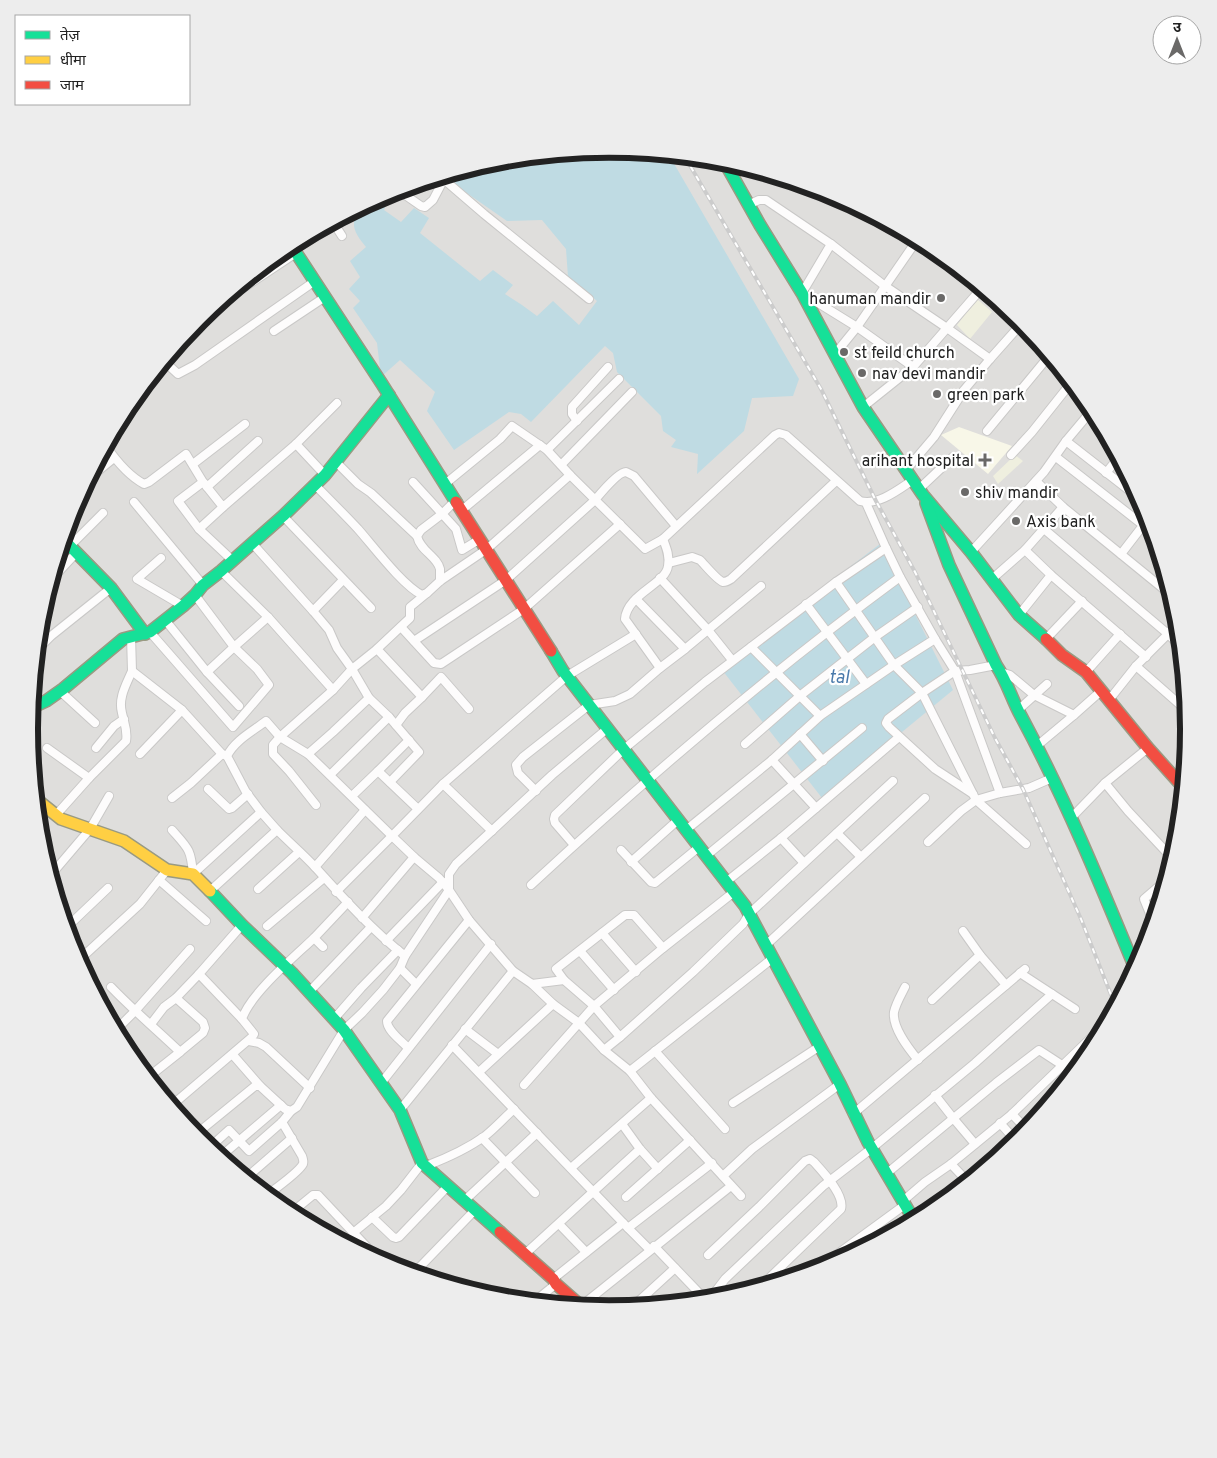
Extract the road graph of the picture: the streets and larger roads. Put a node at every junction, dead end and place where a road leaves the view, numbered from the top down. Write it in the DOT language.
graph roads {
  1 [pos="729,171"];
  2 [pos="735,172"];
  3 [pos="732,176"];
  4 [pos="447,181"];
  5 [pos="441,183"];
  6 [pos="405,195"];
  7 [pos="748,204"];
  8 [pos="337,227"];
  9 [pos="342,236"];
  10 [pos="831,244"];
  11 [pos="914,246"];
  12 [pos="295,252"];
  13 [pos="315,282"];
  14 [pos="885,286"];
  15 [pos="802,293"];
  16 [pos="977,293"];
  17 [pos="325,297"];
  18 [pos="589,299"];
  19 [pos="857,327"];
  20 [pos="947,328"];
  21 [pos="1016,330"];
  22 [pos="274,331"];
  23 [pos="835,354"];
  24 [pos="990,359"];
  25 [pos="1045,361"];
  26 [pos="169,365"];
  27 [pos="913,367"];
  28 [pos="608,368"];
  29 [pos="619,379"];
  30 [pos="1067,388"];
  31 [pos="632,392"];
  32 [pos="389,396"];
  33 [pos="336,403"];
  34 [pos="863,407"];
  35 [pos="1086,417"];
  36 [pos="577,421"];
  37 [pos="245,424"];
  38 [pos="987,431"];
  39 [pos="1066,441"];
  40 [pos="258,442"];
  41 [pos="296,444"];
  42 [pos="544,447"];
  43 [pos="110,451"];
  44 [pos="1011,455"];
  45 [pos="953,457"];
  46 [pos="1056,457"];
  47 [pos="114,458"];
  48 [pos="336,462"];
  49 [pos="1114,463"];
  50 [pos="193,464"];
  51 [pos="561,465"];
  52 [pos="99,470"];
  53 [pos="906,470"];
  54 [pos="1106,473"];
  55 [pos="325,475"];
  56 [pos="570,475"];
  57 [pos="836,481"];
  58 [pos="1036,481"];
  59 [pos="413,482"];
  60 [pos="205,484"];
  61 [pos="445,484"];
  62 [pos="315,485"];
  63 [pos="918,488"];
  64 [pos="1127,489"];
  65 [pos="456,500"];
  66 [pos="595,500"];
  67 [pos="134,502"];
  68 [pos="866,503"];
  69 [pos="223,507"];
  70 [pos="1063,507"];
  71 [pos="462,510"];
  72 [pos="103,513"];
  73 [pos="442,514"];
  74 [pos="283,516"];
  75 [pos="1139,517"];
  76 [pos="620,524"];
  77 [pos="676,526"];
  78 [pos="1142,526"];
  79 [pos="199,529"];
  80 [pos="1044,529"];
  81 [pos="417,536"];
  82 [pos="480,539"];
  83 [pos="663,539"];
  84 [pos="252,543"];
  85 [pos="70,546"];
  86 [pos="886,548"];
  87 [pos="486,549"];
  88 [pos="462,550"];
  89 [pos="1025,550"];
  90 [pos="971,552"];
  91 [pos="1121,554"];
  92 [pos="162,558"];
  93 [pos="232,560"];
  94 [pos="669,563"];
  95 [pos="466,564"];
  96 [pos="221,571"];
  97 [pos="1051,575"];
  98 [pos="900,577"];
  99 [pos="660,578"];
  100 [pos="992,579"];
  101 [pos="343,580"];
  102 [pos="506,580"];
  103 [pos="440,581"];
  104 [pos="836,582"];
  105 [pos="203,585"];
  106 [pos="761,586"];
  107 [pos="111,588"];
  108 [pos="1162,588"];
  109 [pos="427,593"];
  110 [pos="195,596"];
  111 [pos="636,599"];
  112 [pos="1082,601"];
  113 [pos="806,604"];
  114 [pos="183,606"];
  115 [pos="918,607"];
  116 [pos="371,608"];
  117 [pos="524,609"];
  118 [pos="855,610"];
  119 [pos="312,611"];
  120 [pos="1019,615"];
  121 [pos="268,617"];
  122 [pos="166,620"];
  123 [pos="400,627"];
  124 [pos="708,630"];
  125 [pos="1171,630"];
  126 [pos="827,632"];
  127 [pos="148,633"];
  128 [pos="636,634"];
  129 [pos="1120,634"];
  130 [pos="1168,634"];
  131 [pos="131,636"];
  132 [pos="875,637"];
  133 [pos="1046,638"];
  134 [pos="1172,638"];
  135 [pos="935,639"];
  136 [pos="414,641"];
  137 [pos="44,643"];
  138 [pos="234,647"];
  139 [pos="750,647"];
  140 [pos="377,649"];
  141 [pos="685,649"];
  142 [pos="1146,657"];
  143 [pos="847,659"];
  144 [pos="732,660"];
  145 [pos="894,665"];
  146 [pos="1136,666"];
  147 [pos="660,668"];
  148 [pos="999,668"];
  149 [pos="352,669"];
  150 [pos="132,671"];
  151 [pos="955,671"];
  152 [pos="207,672"];
  153 [pos="1086,672"];
  154 [pos="776,673"];
  155 [pos="567,676"];
  156 [pos="866,684"];
  157 [pos="1047,684"];
  158 [pos="333,690"];
  159 [pos="60,691"];
  160 [pos="1101,691"];
  161 [pos="922,693"];
  162 [pos="800,695"];
  163 [pos="1034,696"];
  164 [pos="422,697"];
  165 [pos="369,698"];
  166 [pos="1109,700"];
  167 [pos="39,704"];
  168 [pos="1179,704"];
  169 [pos="588,705"];
  170 [pos="240,706"];
  171 [pos="469,709"];
  172 [pos="182,710"];
  173 [pos="1018,710"];
  174 [pos="820,716"];
  175 [pos="1074,716"];
  176 [pos="389,718"];
  177 [pos="124,720"];
  178 [pos="95,723"];
  179 [pos="396,725"];
  180 [pos="608,728"];
  181 [pos="862,728"];
  182 [pos="800,734"];
  183 [pos="280,737"];
  184 [pos="899,737"];
  185 [pos="409,740"];
  186 [pos="746,744"];
  187 [pos="1038,745"];
  188 [pos="47,748"];
  189 [pos="96,748"];
  190 [pos="1148,748"];
  191 [pos="624,749"];
  192 [pos="140,754"];
  193 [pos="308,754"];
  194 [pos="224,755"];
  195 [pos="772,760"];
  196 [pos="823,761"];
  197 [pos="378,771"];
  198 [pos="330,774"];
  199 [pos="89,778"];
  200 [pos="1052,778"];
  201 [pos="647,780"];
  202 [pos="893,781"];
  203 [pos="1177,781"];
  204 [pos="390,782"];
  205 [pos="1105,783"];
  206 [pos="443,784"];
  207 [pos="794,784"];
  208 [pos="208,789"];
  209 [pos="536,791"];
  210 [pos="1000,793"];
  211 [pos="248,794"];
  212 [pos="109,796"];
  213 [pos="352,796"];
  214 [pos="975,797"];
  215 [pos="172,798"];
  216 [pos="925,798"];
  217 [pos="42,804"];
  218 [pos="316,805"];
  219 [pos="816,808"];
  220 [pos="418,809"];
  221 [pos="365,810"];
  222 [pos="261,812"];
  223 [pos="56,815"];
  224 [pos="1072,817"];
  225 [pos="678,820"];
  226 [pos="90,829"];
  227 [pos="172,830"];
  228 [pos="277,830"];
  229 [pos="686,830"];
  230 [pos="492,831"];
  231 [pos="836,833"];
  232 [pos="392,836"];
  233 [pos="782,838"];
  234 [pos="928,842"];
  235 [pos="1026,844"];
  236 [pos="574,845"];
  237 [pos="621,850"];
  238 [pos="299,852"];
  239 [pos="703,852"];
  240 [pos="1166,852"];
  241 [pos="414,857"];
  242 [pos="861,857"];
  243 [pos="632,862"];
  244 [pos="804,863"];
  245 [pos="315,867"];
  246 [pos="55,870"];
  247 [pos="167,870"];
  248 [pos="194,874"];
  249 [pos="449,874"];
  250 [pos="324,878"];
  251 [pos="159,880"];
  252 [pos="441,880"];
  253 [pos="726,882"];
  254 [pos="531,885"];
  255 [pos="108,888"];
  256 [pos="1157,888"];
  257 [pos="258,889"];
  258 [pos="450,890"];
  259 [pos="210,891"];
  260 [pos="336,892"];
  261 [pos="734,892"];
  262 [pos="348,902"];
  263 [pos="1149,912"];
  264 [pos="749,914"];
  265 [pos="362,918"];
  266 [pos="469,920"];
  267 [pos="206,921"];
  268 [pos="72,923"];
  269 [pos="242,925"];
  270 [pos="267,926"];
  271 [pos="371,926"];
  272 [pos="963,931"];
  273 [pos="602,933"];
  274 [pos="314,938"];
  275 [pos="386,941"];
  276 [pos="491,944"];
  277 [pos="766,945"];
  278 [pos="323,947"];
  279 [pos="663,948"];
  280 [pos="190,949"];
  281 [pos="398,950"];
  282 [pos="580,951"];
  283 [pos="84,955"];
  284 [pos="980,955"];
  285 [pos="405,956"];
  286 [pos="772,958"];
  287 [pos="1131,959"];
  288 [pos="284,966"];
  289 [pos="400,968"];
  290 [pos="513,971"];
  291 [pos="636,972"];
  292 [pos="199,974"];
  293 [pos="564,980"];
  294 [pos="416,984"];
  295 [pos="532,984"];
  296 [pos="1006,985"];
  297 [pos="111,987"];
  298 [pos="905,987"];
  299 [pos="614,990"];
  300 [pos="309,992"];
  301 [pos="1052,994"];
  302 [pos="176,998"];
  303 [pos="932,1000"];
  304 [pos="552,1004"];
  305 [pos="594,1006"];
  306 [pos="1075,1010"];
  307 [pos="135,1011"];
  308 [pos="242,1019"];
  309 [pos="334,1019"];
  310 [pos="578,1023"];
  311 [pos="150,1024"];
  312 [pos="121,1026"];
  313 [pos="465,1029"];
  314 [pos="344,1030"];
  315 [pos="620,1037"];
  316 [pos="249,1041"];
  317 [pos="1084,1044"];
  318 [pos="452,1045"];
  319 [pos="820,1046"];
  320 [pos="408,1048"];
  321 [pos="604,1050"];
  322 [pos="655,1051"];
  323 [pos="180,1052"];
  324 [pos="498,1054"];
  325 [pos="233,1055"];
  326 [pos="918,1060"];
  327 [pos="1062,1065"];
  328 [pos="630,1071"];
  329 [pos="479,1072"];
  330 [pos="153,1074"];
  331 [pos="382,1082"];
  332 [pos="840,1084"];
  333 [pos="524,1085"];
  334 [pos="260,1086"];
  335 [pos="310,1088"];
  336 [pos="935,1095"];
  337 [pos="651,1098"];
  338 [pos="176,1102"];
  339 [pos="733,1103"];
  340 [pos="280,1105"];
  341 [pos="514,1109"];
  342 [pos="400,1110"];
  343 [pos="291,1111"];
  344 [pos="853,1114"];
  345 [pos="1012,1114"];
  346 [pos="953,1118"];
  347 [pos="282,1122"];
  348 [pos="1000,1123"];
  349 [pos="1021,1123"];
  350 [pos="622,1124"];
  351 [pos="202,1129"];
  352 [pos="725,1129"];
  353 [pos="537,1133"];
  354 [pos="1010,1135"];
  355 [pos="292,1138"];
  356 [pos="482,1138"];
  357 [pos="690,1140"];
  358 [pos="238,1141"];
  359 [pos="215,1142"];
  360 [pos="975,1144"];
  361 [pos="640,1149"];
  362 [pos="871,1149"];
  363 [pos="226,1152"];
  364 [pos="506,1162"];
  365 [pos="712,1162"];
  366 [pos="424,1164"];
  367 [pos="951,1164"];
  368 [pos="571,1168"];
  369 [pos="658,1169"];
  370 [pos="251,1174"];
  371 [pos="886,1174"];
  372 [pos="723,1176"];
  373 [pos="963,1176"];
  374 [pos="829,1181"];
  375 [pos="448,1186"];
  376 [pos="731,1186"];
  377 [pos="273,1190"];
  378 [pos="593,1192"];
  379 [pos="535,1193"];
  380 [pos="741,1196"];
  381 [pos="626,1197"];
  382 [pos="464,1201"];
  383 [pos="905,1202"];
  384 [pos="297,1208"];
  385 [pos="475,1210"];
  386 [pos="911,1214"];
  387 [pos="372,1217"];
  388 [pos="559,1224"];
  389 [pos="626,1226"];
  390 [pos="353,1234"];
  391 [pos="364,1245"];
  392 [pos="652,1248"];
  393 [pos="842,1250"];
  394 [pos="586,1252"];
  395 [pos="526,1254"];
  396 [pos="708,1255"];
  397 [pos="419,1268"];
  398 [pos="675,1268"];
  399 [pos="771,1276"];
  400 [pos="555,1281"];
  401 [pos="717,1289"];
  402 [pos="699,1292"];
  403 [pos="541,1296"];
  404 [pos="574,1299"];
  405 [pos="589,1299"];
  406 [pos="641,1299"];
  1 -- 3 [label="street"];
  2 -- 3 [label="street"];
  3 -- 7 [label="street"];
  4 -- 18 [label="street"];
  5 -- 6 [label="street"];
  7 -- 10 [label="street"];
  7 -- 15 [label="street"];
  8 -- 9 [label="street"];
  10 -- 14 [label="street"];
  10 -- 15 [label="street"];
  11 -- 14 [label="street"];
  12 -- 13 [label="street"];
  13 -- 17 [label="street"];
  13 -- 26 [label="street"];
  14 -- 19 [label="street"];
  14 -- 20 [label="street"];
  15 -- 19 [label="street"];
  15 -- 23 [label="street"];
  16 -- 20 [label="street"];
  17 -- 22 [label="street"];
  17 -- 32 [label="street"];
  19 -- 23 [label="street"];
  19 -- 27 [label="street"];
  20 -- 24 [label="street"];
  20 -- 27 [label="street"];
  21 -- 24 [label="street"];
  23 -- 34 [label="street"];
  24 -- 53 [label="street"];
  25 -- 38 [label="street"];
  27 -- 34 [label="street"];
  28 -- 36 [label="street"];
  29 -- 36 [label="street"];
  30 -- 44 [label="street"];
  31 -- 51 [label="street"];
  32 -- 48 [label="street"];
  32 -- 61 [label="street"];
  33 -- 41 [label="street"];
  34 -- 53 [label="street"];
  35 -- 39 [label="street"];
  36 -- 42 [label="street"];
  37 -- 50 [label="street"];
  39 -- 46 [label="street"];
  39 -- 54 [label="street"];
  40 -- 60 [label="street"];
  41 -- 55 [label="street"];
  41 -- 69 [label="street"];
  42 -- 51 [label="street"];
  42 -- 61 [label="street"];
  42 -- 71 [label="street"];
  43 -- 47 [label="street"];
  45 -- 63 [label="street"];
  46 -- 58 [label="street"];
  46 -- 75 [label="street"];
  47 -- 50 [label="street"];
  47 -- 52 [label="street"];
  48 -- 55 [label="street"];
  48 -- 81 [label="street"];
  49 -- 54 [label="street"];
  50 -- 60 [label="street"];
  51 -- 56 [label="street"];
  53 -- 63 [label="street"];
  54 -- 64 [label="street"];
  55 -- 62 [label="street"];
  56 -- 66 [label="street"];
  56 -- 87 [label="street"];
  57 -- 68 [label="street"];
  57 -- 77 [label="street"];
  57 -- 94 [label="street"];
  58 -- 70 [label="street"];
  58 -- 90 [label="street"];
  59 -- 73 [label="street"];
  60 -- 69 [label="street"];
  60 -- 79 [label="street"];
  61 -- 65 [label="street"];
  62 -- 74 [label="street"];
  62 -- 109 [label="street"];
  63 -- 68 [label="street"];
  63 -- 90 [label="street"];
  63 -- 148 [label="street"];
  65 -- 71 [label="street"];
  65 -- 73 [label="street"];
  66 -- 76 [label="street"];
  66 -- 77 [label="street"];
  66 -- 102 [label="street"];
  67 -- 105 [label="street"];
  68 -- 86 [label="street"];
  69 -- 79 [label="street"];
  70 -- 80 [label="street"];
  70 -- 91 [label="street"];
  71 -- 82 [label="street"];
  72 -- 85 [label="street"];
  73 -- 81 [label="street"];
  73 -- 88 [label="street"];
  74 -- 84 [label="street"];
  74 -- 101 [label="street"];
  76 -- 83 [label="street"];
  76 -- 117 [label="street"];
  77 -- 83 [label="street"];
  78 -- 91 [label="street"];
  79 -- 93 [label="street"];
  80 -- 89 [label="street"];
  80 -- 130 [label="street"];
  81 -- 103 [label="street"];
  82 -- 87 [label="street"];
  82 -- 88 [label="street"];
  83 -- 94 [label="street"];
  84 -- 93 [label="street"];
  84 -- 119 [label="street"];
  85 -- 107 [label="street"];
  86 -- 98 [label="street"];
  86 -- 104 [label="street"];
  87 -- 95 [label="street"];
  87 -- 102 [label="street"];
  88 -- 95 [label="street"];
  89 -- 97 [label="street"];
  89 -- 100 [label="street"];
  90 -- 100 [label="street"];
  91 -- 108 [label="street"];
  92 -- 114 [label="street"];
  93 -- 96 [label="street"];
  94 -- 99 [label="street"];
  95 -- 103 [label="street"];
  96 -- 105 [label="street"];
  96 -- 121 [label="street"];
  97 -- 112 [label="street"];
  97 -- 120 [label="street"];
  98 -- 115 [label="street"];
  98 -- 118 [label="street"];
  99 -- 111 [label="street"];
  99 -- 124 [label="street"];
  100 -- 120 [label="street"];
  101 -- 116 [label="street"];
  101 -- 119 [label="street"];
  102 -- 117 [label="street"];
  102 -- 136 [label="street"];
  103 -- 109 [label="street"];
  104 -- 113 [label="street"];
  104 -- 118 [label="street"];
  105 -- 110 [label="street"];
  106 -- 124 [label="street"];
  107 -- 127 [label="street"];
  107 -- 137 [label="street"];
  109 -- 123 [label="street"];
  110 -- 114 [label="street"];
  110 -- 138 [label="street"];
  111 -- 128 [label="street"];
  111 -- 141 [label="street"];
  112 -- 129 [label="street"];
  112 -- 133 [label="street"];
  113 -- 126 [label="street"];
  113 -- 139 [label="street"];
  114 -- 122 [label="street"];
  115 -- 132 [label="street"];
  115 -- 135 [label="street"];
  117 -- 136 [label="street"];
  117 -- 155 [label="street"];
  118 -- 126 [label="street"];
  118 -- 132 [label="street"];
  119 -- 149 [label="street"];
  120 -- 133 [label="street"];
  121 -- 138 [label="street"];
  121 -- 158 [label="street"];
  122 -- 127 [label="street"];
  122 -- 152 [label="street"];
  123 -- 136 [label="street"];
  123 -- 140 [label="street"];
  124 -- 141 [label="street"];
  124 -- 144 [label="street"];
  125 -- 130 [label="street"];
  126 -- 143 [label="street"];
  126 -- 154 [label="street"];
  127 -- 131 [label="street"];
  127 -- 138 [label="street"];
  128 -- 147 [label="street"];
  128 -- 155 [label="street"];
  129 -- 142 [label="street"];
  129 -- 153 [label="street"];
  130 -- 134 [label="street"];
  130 -- 142 [label="street"];
  131 -- 150 [label="street"];
  131 -- 159 [label="street"];
  132 -- 143 [label="street"];
  132 -- 145 [label="street"];
  133 -- 153 [label="street"];
  135 -- 145 [label="street"];
  135 -- 151 [label="street"];
  138 -- 152 [label="street"];
  139 -- 144 [label="street"];
  139 -- 154 [label="street"];
  140 -- 149 [label="street"];
  140 -- 164 [label="street"];
  141 -- 147 [label="street"];
  142 -- 146 [label="street"];
  143 -- 156 [label="street"];
  143 -- 162 [label="street"];
  144 -- 191 [label="street"];
  145 -- 156 [label="street"];
  145 -- 161 [label="street"];
  146 -- 166 [label="street"];
  146 -- 168 [label="street"];
  147 -- 169 [label="street"];
  148 -- 151 [label="street"];
  148 -- 163 [label="street"];
  148 -- 173 [label="street"];
  149 -- 158 [label="street"];
  149 -- 165 [label="street"];
  150 -- 172 [label="street"];
  150 -- 177 [label="street"];
  151 -- 161 [label="street"];
  151 -- 210 [label="street"];
  152 -- 170 [label="street"];
  153 -- 160 [label="street"];
  154 -- 162 [label="street"];
  154 -- 201 [label="street"];
  155 -- 169 [label="street"];
  155 -- 206 [label="street"];
  156 -- 174 [label="street"];
  157 -- 163 [label="street"];
  158 -- 183 [label="street"];
  159 -- 167 [label="street"];
  159 -- 178 [label="street"];
  160 -- 166 [label="street"];
  160 -- 175 [label="street"];
  161 -- 184 [label="street"];
  161 -- 214 [label="street"];
  162 -- 174 [label="street"];
  162 -- 186 [label="street"];
  163 -- 173 [label="street"];
  163 -- 175 [label="street"];
  164 -- 171 [label="street"];
  164 -- 179 [label="street"];
  165 -- 176 [label="street"];
  165 -- 193 [label="street"];
  166 -- 190 [label="street"];
  169 -- 180 [label="street"];
  169 -- 209 [label="street"];
  172 -- 192 [label="street"];
  172 -- 194 [label="street"];
  173 -- 187 [label="street"];
  174 -- 182 [label="street"];
  175 -- 187 [label="street"];
  176 -- 179 [label="street"];
  176 -- 198 [label="street"];
  177 -- 189 [label="street"];
  177 -- 199 [label="street"];
  179 -- 185 [label="street"];
  180 -- 191 [label="street"];
  180 -- 209 [label="street"];
  181 -- 196 [label="street"];
  182 -- 195 [label="street"];
  182 -- 196 [label="street"];
  183 -- 193 [label="street"];
  183 -- 194 [label="street"];
  183 -- 218 [label="street"];
  184 -- 214 [label="street"];
  184 -- 219 [label="street"];
  185 -- 197 [label="street"];
  185 -- 204 [label="street"];
  187 -- 200 [label="street"];
  188 -- 199 [label="street"];
  190 -- 203 [label="street"];
  190 -- 205 [label="street"];
  191 -- 201 [label="street"];
  191 -- 236 [label="street"];
  193 -- 198 [label="street"];
  194 -- 211 [label="street"];
  194 -- 215 [label="street"];
  195 -- 207 [label="street"];
  195 -- 229 [label="street"];
  196 -- 207 [label="street"];
  197 -- 204 [label="street"];
  197 -- 213 [label="street"];
  198 -- 213 [label="street"];
  199 -- 223 [label="street"];
  200 -- 210 [label="street"];
  200 -- 224 [label="street"];
  201 -- 225 [label="street"];
  201 -- 236 [label="street"];
  202 -- 231 [label="street"];
  204 -- 220 [label="street"];
  205 -- 224 [label="street"];
  205 -- 240 [label="street"];
  206 -- 220 [label="street"];
  206 -- 230 [label="street"];
  207 -- 219 [label="street"];
  207 -- 239 [label="street"];
  208 -- 211 [label="street"];
  209 -- 230 [label="street"];
  210 -- 214 [label="street"];
  211 -- 222 [label="street"];
  212 -- 226 [label="street"];
  213 -- 221 [label="street"];
  214 -- 234 [label="street"];
  214 -- 235 [label="street"];
  216 -- 242 [label="street"];
  217 -- 223 [label="street"];
  219 -- 233 [label="street"];
  220 -- 232 [label="street"];
  221 -- 232 [label="street"];
  221 -- 245 [label="street"];
  222 -- 228 [label="street"];
  222 -- 248 [label="street"];
  223 -- 226 [label="street"];
  224 -- 287 [label="street"];
  225 -- 229 [label="street"];
  225 -- 243 [label="street"];
  226 -- 246 [label="street"];
  226 -- 247 [label="street"];
  227 -- 248 [label="street"];
  228 -- 238 [label="street"];
  228 -- 259 [label="street"];
  229 -- 239 [label="street"];
  230 -- 249 [label="street"];
  231 -- 242 [label="street"];
  231 -- 244 [label="street"];
  232 -- 241 [label="street"];
  232 -- 260 [label="street"];
  233 -- 244 [label="street"];
  233 -- 253 [label="street"];
  236 -- 254 [label="street"];
  237 -- 243 [label="street"];
  238 -- 245 [label="street"];
  238 -- 257 [label="street"];
  239 -- 243 [label="street"];
  239 -- 253 [label="street"];
  241 -- 252 [label="street"];
  241 -- 265 [label="street"];
  242 -- 277 [label="street"];
  244 -- 264 [label="street"];
  245 -- 250 [label="street"];
  247 -- 248 [label="street"];
  247 -- 251 [label="street"];
  248 -- 259 [label="street"];
  249 -- 252 [label="street"];
  249 -- 258 [label="street"];
  250 -- 260 [label="street"];
  250 -- 270 [label="street"];
  251 -- 267 [label="street"];
  251 -- 283 [label="street"];
  252 -- 258 [label="street"];
  252 -- 275 [label="street"];
  253 -- 261 [label="street"];
  255 -- 268 [label="street"];
  256 -- 263 [label="street"];
  258 -- 266 [label="street"];
  258 -- 285 [label="street"];
  259 -- 269 [label="street"];
  260 -- 262 [label="street"];
  261 -- 264 [label="street"];
  261 -- 279 [label="street"];
  262 -- 265 [label="street"];
  262 -- 274 [label="street"];
  264 -- 277 [label="street"];
  264 -- 315 [label="street"];
  265 -- 271 [label="street"];
  266 -- 276 [label="street"];
  266 -- 294 [label="street"];
  269 -- 288 [label="street"];
  269 -- 292 [label="street"];
  271 -- 275 [label="street"];
  271 -- 300 [label="street"];
  272 -- 284 [label="street"];
  273 -- 279 [label="street"];
  273 -- 282 [label="street"];
  273 -- 291 [label="street"];
  274 -- 278 [label="street"];
  274 -- 288 [label="street"];
  275 -- 281 [label="street"];
  276 -- 290 [label="street"];
  276 -- 320 [label="street"];
  277 -- 286 [label="street"];
  279 -- 291 [label="street"];
  280 -- 307 [label="street"];
  281 -- 285 [label="street"];
  281 -- 309 [label="street"];
  282 -- 293 [label="street"];
  282 -- 299 [label="street"];
  284 -- 296 [label="street"];
  284 -- 303 [label="street"];
  285 -- 289 [label="street"];
  286 -- 319 [label="street"];
  286 -- 322 [label="street"];
  288 -- 300 [label="street"];
  288 -- 308 [label="street"];
  289 -- 294 [label="street"];
  289 -- 314 [label="street"];
  290 -- 295 [label="street"];
  290 -- 313 [label="street"];
  291 -- 299 [label="street"];
  292 -- 302 [label="street"];
  292 -- 308 [label="street"];
  293 -- 295 [label="street"];
  293 -- 305 [label="street"];
  294 -- 320 [label="street"];
  295 -- 304 [label="street"];
  296 -- 301 [label="street"];
  296 -- 326 [label="street"];
  297 -- 307 [label="street"];
  298 -- 326 [label="street"];
  299 -- 305 [label="street"];
  300 -- 309 [label="street"];
  301 -- 306 [label="street"];
  301 -- 336 [label="street"];
  302 -- 311 [label="street"];
  302 -- 323 [label="street"];
  304 -- 310 [label="street"];
  304 -- 324 [label="street"];
  305 -- 310 [label="street"];
  305 -- 315 [label="street"];
  307 -- 311 [label="street"];
  307 -- 312 [label="street"];
  308 -- 316 [label="street"];
  309 -- 314 [label="street"];
  310 -- 321 [label="street"];
  310 -- 333 [label="street"];
  311 -- 323 [label="street"];
  313 -- 318 [label="street"];
  313 -- 324 [label="street"];
  314 -- 331 [label="street"];
  314 -- 335 [label="street"];
  315 -- 321 [label="street"];
  316 -- 325 [label="street"];
  316 -- 335 [label="street"];
  317 -- 327 [label="street"];
  318 -- 329 [label="street"];
  318 -- 342 [label="street"];
  319 -- 332 [label="street"];
  319 -- 339 [label="street"];
  320 -- 331 [label="street"];
  321 -- 328 [label="street"];
  322 -- 328 [label="street"];
  322 -- 352 [label="street"];
  323 -- 330 [label="street"];
  324 -- 329 [label="street"];
  325 -- 334 [label="street"];
  325 -- 338 [label="street"];
  326 -- 344 [label="street"];
  327 -- 345 [label="street"];
  327 -- 346 [label="street"];
  328 -- 337 [label="street"];
  329 -- 341 [label="street"];
  331 -- 342 [label="street"];
  332 -- 344 [label="street"];
  332 -- 372 [label="street"];
  334 -- 340 [label="street"];
  334 -- 351 [label="street"];
  335 -- 343 [label="street"];
  336 -- 346 [label="street"];
  336 -- 362 [label="street"];
  337 -- 350 [label="street"];
  337 -- 357 [label="street"];
  340 -- 343 [label="street"];
  340 -- 358 [label="street"];
  341 -- 353 [label="street"];
  341 -- 356 [label="street"];
  342 -- 366 [label="street"];
  343 -- 347 [label="street"];
  344 -- 362 [label="street"];
  345 -- 348 [label="street"];
  345 -- 349 [label="street"];
  346 -- 360 [label="street"];
  346 -- 371 [label="street"];
  347 -- 355 [label="street"];
  347 -- 358 [label="street"];
  348 -- 354 [label="street"];
  348 -- 360 [label="street"];
  350 -- 361 [label="street"];
  350 -- 368 [label="street"];
  353 -- 364 [label="street"];
  353 -- 368 [label="street"];
  355 -- 370 [label="street"];
  355 -- 377 [label="street"];
  356 -- 364 [label="street"];
  356 -- 366 [label="street"];
  357 -- 365 [label="street"];
  357 -- 369 [label="street"];
  358 -- 359 [label="street"];
  358 -- 363 [label="street"];
  360 -- 367 [label="street"];
  361 -- 369 [label="street"];
  361 -- 378 [label="street"];
  362 -- 371 [label="street"];
  362 -- 374 [label="street"];
  364 -- 379 [label="street"];
  364 -- 382 [label="street"];
  365 -- 372 [label="street"];
  365 -- 389 [label="street"];
  366 -- 375 [label="street"];
  366 -- 387 [label="street"];
  367 -- 373 [label="street"];
  367 -- 383 [label="street"];
  368 -- 378 [label="street"];
  369 -- 381 [label="street"];
  371 -- 383 [label="street"];
  372 -- 376 [label="street"];
  374 -- 396 [label="street"];
  374 -- 399 [label="street"];
  374 -- 401 [label="street"];
  375 -- 382 [label="street"];
  375 -- 387 [label="street"];
  376 -- 380 [label="street"];
  376 -- 392 [label="street"];
  378 -- 388 [label="street"];
  378 -- 389 [label="street"];
  382 -- 385 [label="street"];
  383 -- 386 [label="street"];
  383 -- 393 [label="street"];
  384 -- 390 [label="street"];
  385 -- 395 [label="street"];
  385 -- 397 [label="street"];
  387 -- 390 [label="street"];
  388 -- 394 [label="street"];
  388 -- 395 [label="street"];
  389 -- 392 [label="street"];
  389 -- 394 [label="street"];
  390 -- 391 [label="street"];
  392 -- 398 [label="street"];
  392 -- 405 [label="street"];
  394 -- 400 [label="street"];
  395 -- 400 [label="street"];
  398 -- 402 [label="street"];
  398 -- 406 [label="street"];
  400 -- 403 [label="street"];
  400 -- 404 [label="street"];
}
